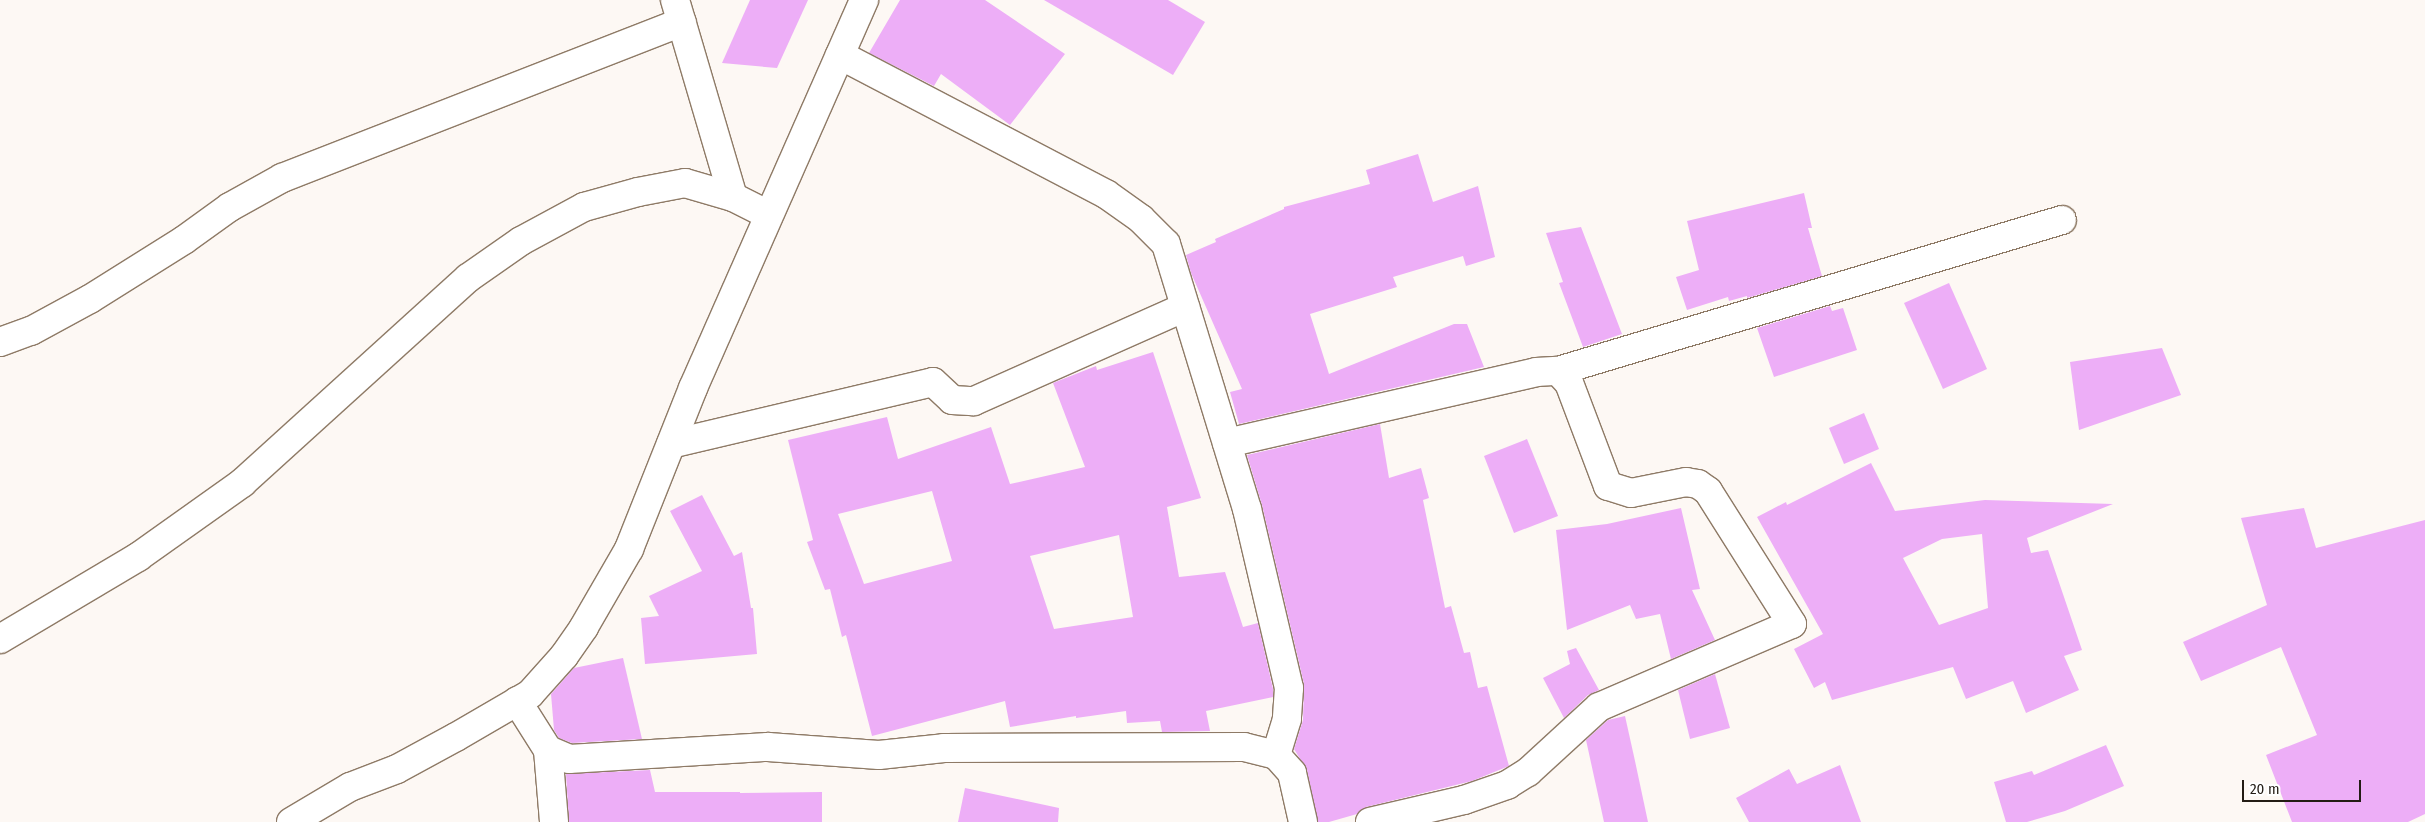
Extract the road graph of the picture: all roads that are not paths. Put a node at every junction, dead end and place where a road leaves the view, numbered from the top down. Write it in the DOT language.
graph roads {
  1 [pos="864,0"];
  2 [pos="678,11"];
  3 [pos="840,55"];
  4 [pos="733,197"];
  5 [pos="769,215"];
  6 [pos="2062,220"];
  7 [pos="1185,307"];
  8 [pos="0,342"];
  9 [pos="1558,372"];
  10 [pos="1227,443"];
  11 [pos="670,444"];
  12 [pos="0,639"];
  13 [pos="517,701"];
  14 [pos="548,750"];
  15 [pos="1276,755"];
  16 [pos="291,822"];
  17 [pos="554,822"];
  18 [pos="1303,822"];
  19 [pos="1370,822"];
  1 -- 3 [label="street"];
  2 -- 4 [label="street"];
  2 -- 8 [label="street"];
  3 -- 5 [label="street"];
  3 -- 7 [label="street"];
  4 -- 5 [label="street"];
  4 -- 12 [label="street"];
  5 -- 11 [label="street"];
  6 -- 9 [label="street"];
  7 -- 10 [label="street"];
  7 -- 11 [label="street"];
  9 -- 10 [label="street"];
  9 -- 19 [label="street"];
  10 -- 15 [label="street"];
  11 -- 13 [label="street"];
  13 -- 14 [label="street"];
  13 -- 16 [label="street"];
  14 -- 15 [label="street"];
  14 -- 17 [label="street"];
  15 -- 18 [label="street"];
}
